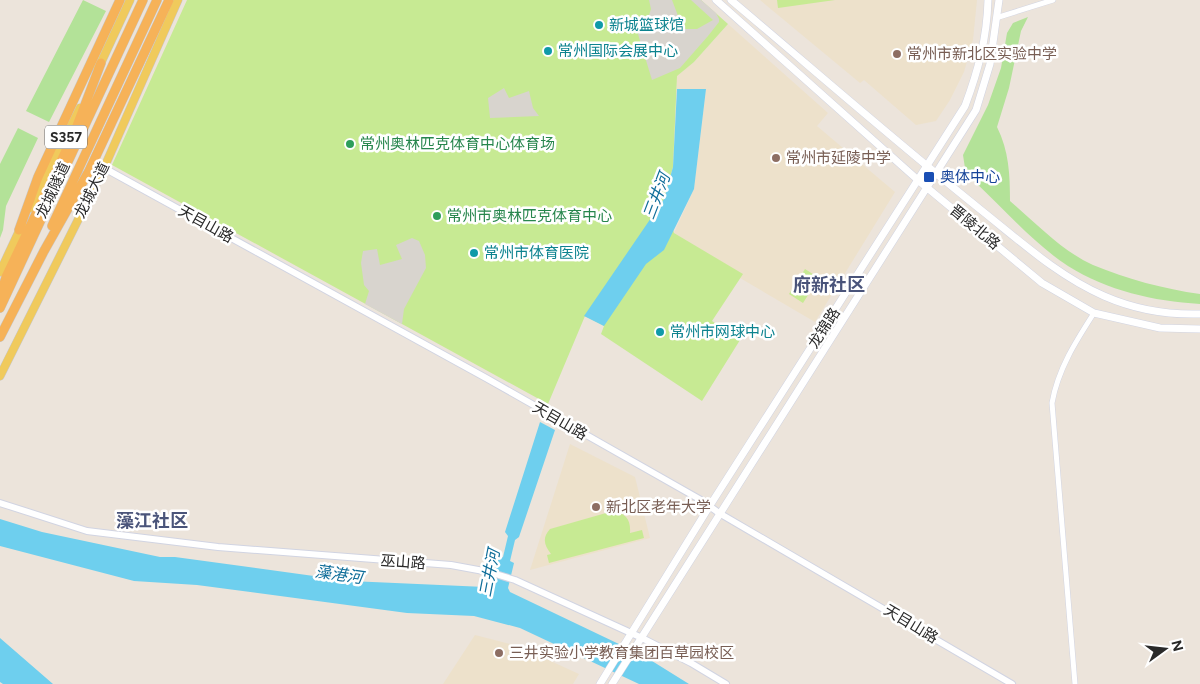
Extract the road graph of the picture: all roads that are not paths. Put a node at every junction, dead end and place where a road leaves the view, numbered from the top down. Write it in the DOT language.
graph roads {
  1 [pos="120,0"];
  2 [pos="130,0"];
  3 [pos="143,0"];
  4 [pos="157,0"];
  5 [pos="169,0"];
  6 [pos="178,0"];
  7 [pos="716,0"];
  8 [pos="732,0"];
  9 [pos="988,0"];
  10 [pos="999,0"];
  11 [pos="1053,0"];
  12 [pos="999,17"];
  13 [pos="101,63"];
  14 [pos="928,167"];
  15 [pos="104,168"];
  16 [pos="937,175"];
  17 [pos="920,180"];
  18 [pos="928,187"];
  19 [pos="19,230"];
  20 [pos="0,272"];
  21 [pos="0,297"];
  22 [pos="0,308"];
  23 [pos="1094,313"];
  24 [pos="1200,314"];
  25 [pos="1200,328"];
  26 [pos="0,337"];
  27 [pos="0,376"];
  28 [pos="0,503"];
  29 [pos="709,507"];
  30 [pos="719,513"];
  31 [pos="632,634"];
  32 [pos="642,638"];
  33 [pos="614,681"];
  34 [pos="600,684"];
  35 [pos="726,684"];
  36 [pos="1012,684"];
  37 [pos="1075,684"];
  1 -- 19 [label="highway"];
  2 -- 13 [label="main road, S357"];
  3 -- 22 [label="highway, 龙城隧道"];
  4 -- 26 [label="highway, 龙城隧道"];
  5 -- 26 [label="highway"];
  6 -- 15 [label="main road, 龙城大道"];
  7 -- 17 [label="main road, 晋陵北路"];
  8 -- 14 [label="main road, 晋陵北路"];
  9 -- 14 [label="main road, 龙锦路"];
  10 -- 12 [label="main road, 龙锦路"];
  11 -- 12 [label="street"];
  12 -- 16 [label="main road, 龙锦路"];
  13 -- 19 [label="main road, S357"];
  13 -- 21 [label="highway"];
  14 -- 16 [label="main road, 晋陵北路"];
  14 -- 17 [label="main road, 龙锦路"];
  15 -- 27 [label="main road, 龙城大道"];
  15 -- 29 [label="street, 天目山路"];
  16 -- 18 [label="main road, 龙锦路"];
  16 -- 24 [label="main road, 晋陵北路"];
  17 -- 18 [label="main road, 晋陵北路"];
  17 -- 29 [label="main road, 龙锦路"];
  18 -- 23 [label="main road, 晋陵北路"];
  18 -- 30 [label="main road, 龙锦路"];
  19 -- 20 [label="main road, S357"];
  23 -- 25 [label="main road, 晋陵北路"];
  23 -- 37 [label="street"];
  28 -- 31 [label="street, 巫山路"];
  29 -- 30 [label="street, 天目山路"];
  29 -- 31 [label="main road, 龙锦路"];
  30 -- 32 [label="main road, 龙锦路"];
  30 -- 36 [label="street, 天目山路"];
  31 -- 32 [label="street, 巫山路"];
  31 -- 34 [label="main road, 龙锦路"];
  32 -- 33 [label="main road, 龙锦路"];
  32 -- 35 [label="street, 巫山路"];
}
